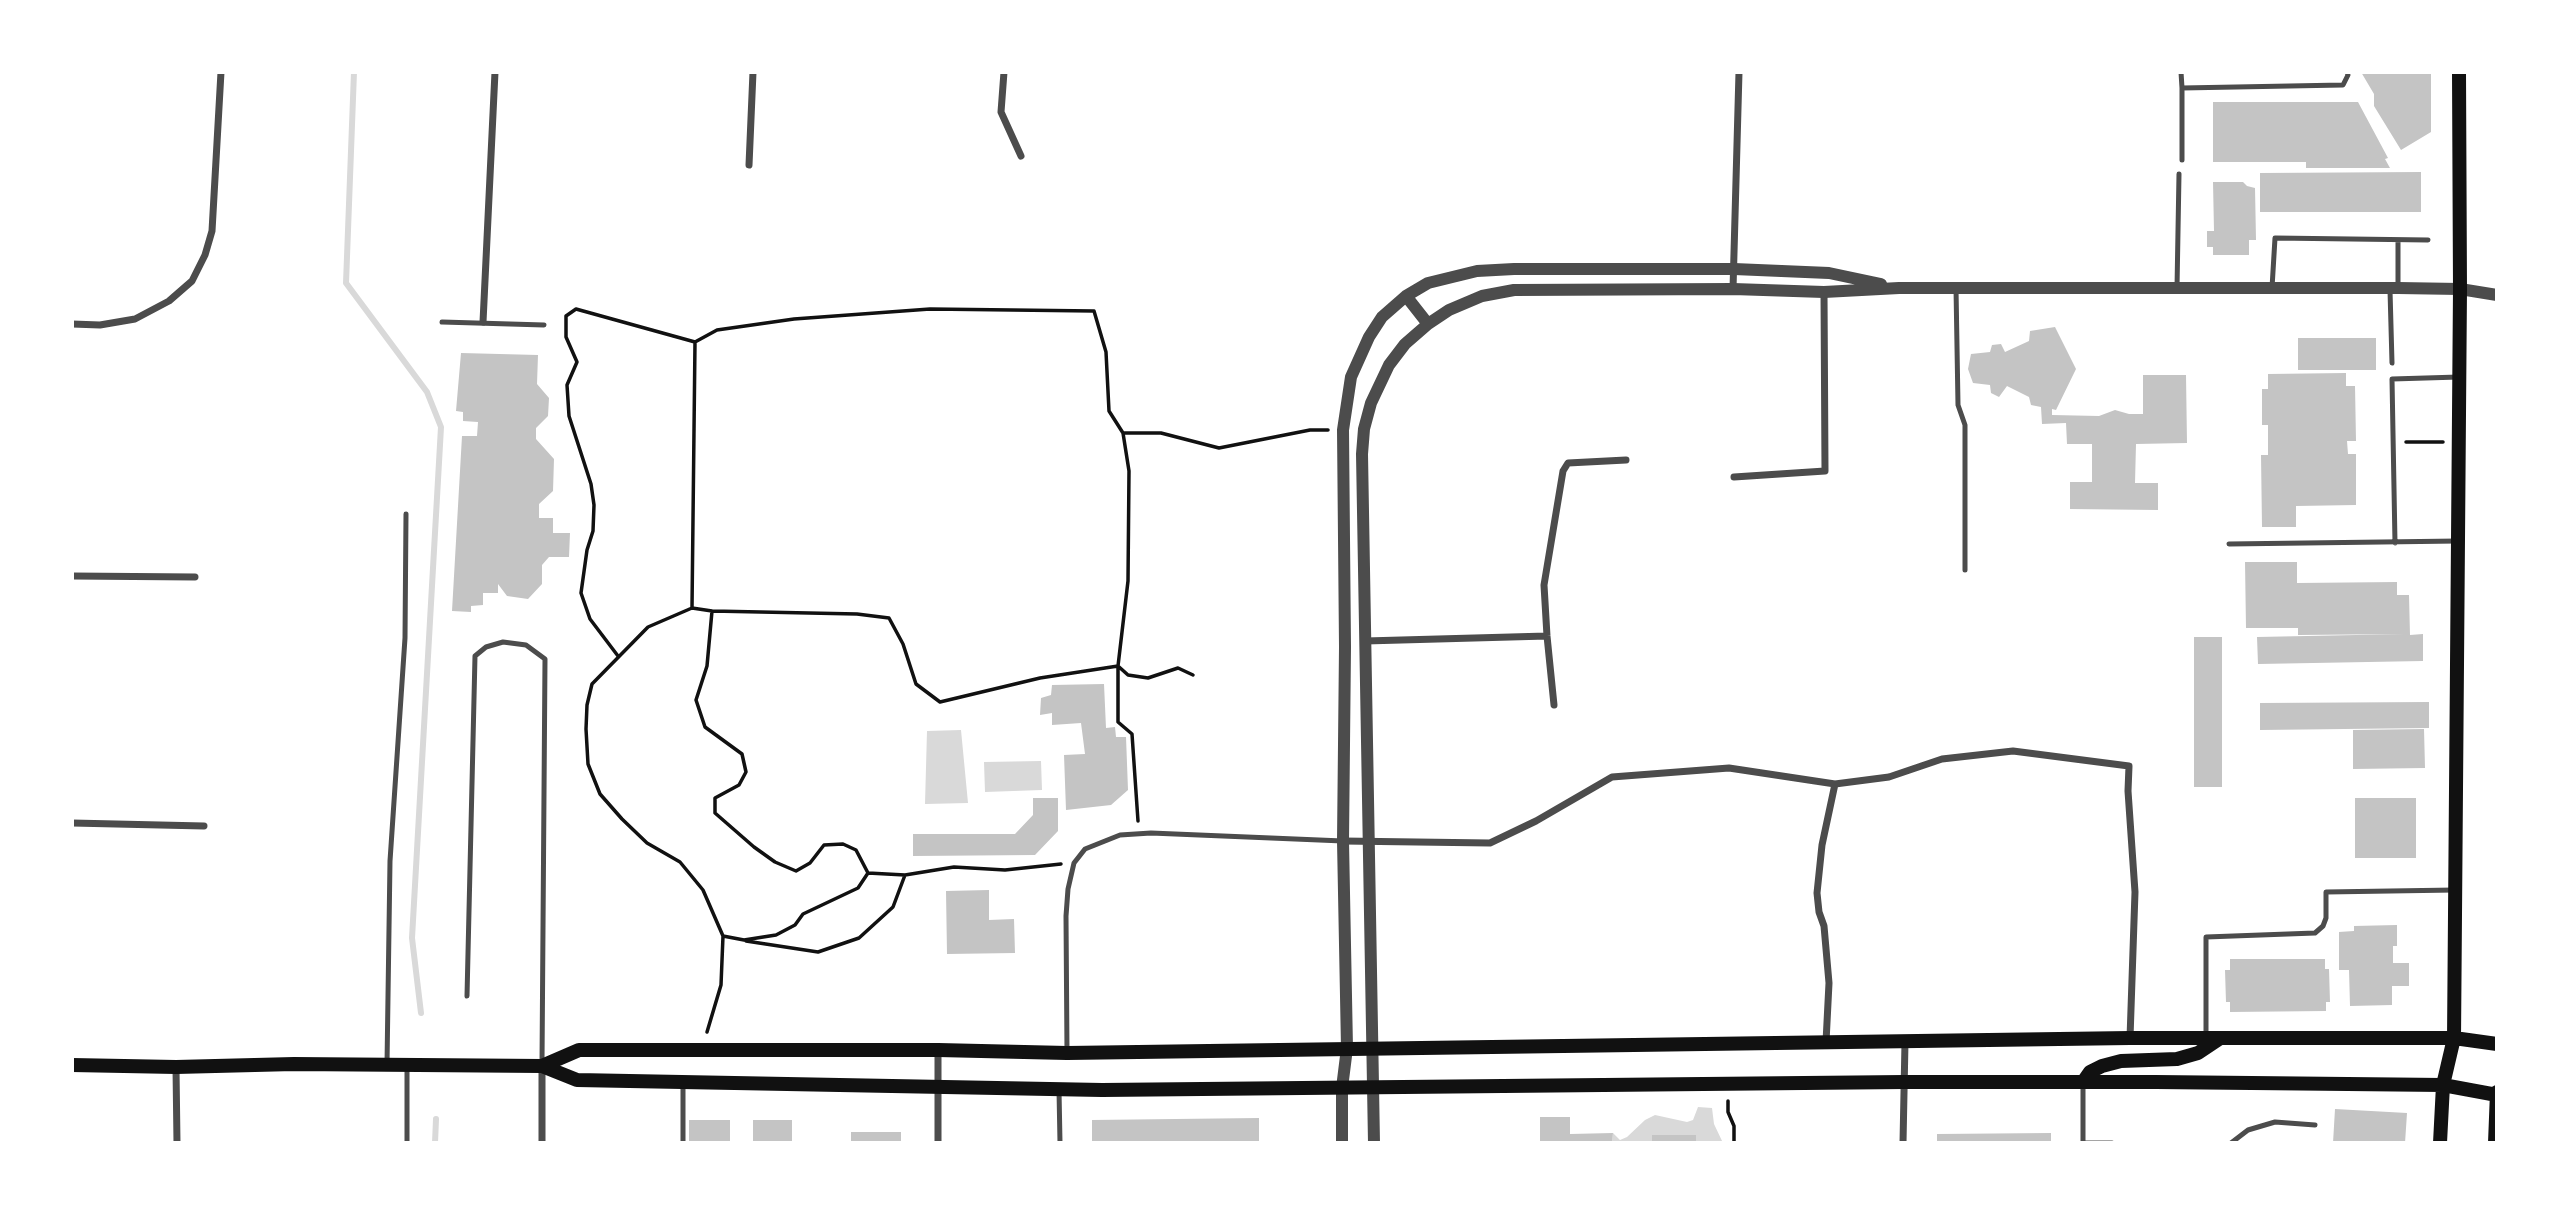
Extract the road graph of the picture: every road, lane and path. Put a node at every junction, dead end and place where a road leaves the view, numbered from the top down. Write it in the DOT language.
graph roads {
  1 [pos="221,72"];
  2 [pos="495,72"];
  3 [pos="753,72"];
  4 [pos="1004,72"];
  5 [pos="1739,72"];
  6 [pos="2181,72"];
  7 [pos="2347,72"];
  8 [pos="2459,72"];
  9 [pos="2182,88"];
  10 [pos="1021,156"];
  11 [pos="2182,160"];
  12 [pos="749,165"];
  13 [pos="2179,174"];
  14 [pos="2398,240"];
  15 [pos="2428,240"];
  16 [pos="1734,269"];
  17 [pos="1899,288"];
  18 [pos="1956,288"];
  19 [pos="2177,288"];
  20 [pos="2272,288"];
  21 [pos="2394,288"];
  22 [pos="1733,289"];
  23 [pos="2460,289"];
  24 [pos="1824,292"];
  25 [pos="2497,295"];
  26 [pos="1406,296"];
  27 [pos="442,322"];
  28 [pos="483,323"];
  29 [pos="72,324"];
  30 [pos="1427,324"];
  31 [pos="544,325"];
  32 [pos="695,342"];
  33 [pos="2392,363"];
  34 [pos="2459,377"];
  35 [pos="1343,430"];
  36 [pos="1124,433"];
  37 [pos="2393,442"];
  38 [pos="2458,442"];
  39 [pos="1626,460"];
  40 [pos="1734,477"];
  41 [pos="406,514"];
  42 [pos="2458,541"];
  43 [pos="2395,543"];
  44 [pos="2229,544"];
  45 [pos="1965,570"];
  46 [pos="72,576"];
  47 [pos="195,577"];
  48 [pos="692,608"];
  49 [pos="712,611"];
  50 [pos="1547,636"];
  51 [pos="1365,641"];
  52 [pos="618,656"];
  53 [pos="1118,666"];
  54 [pos="1193,675"];
  55 [pos="1554,705"];
  56 [pos="1835,784"];
  57 [pos="72,823"];
  58 [pos="204,826"];
  59 [pos="1139,834"];
  60 [pos="1343,841"];
  61 [pos="1368,841"];
  62 [pos="1074,863"];
  63 [pos="868,873"];
  64 [pos="905,874"];
  65 [pos="2455,890"];
  66 [pos="723,936"];
  67 [pos="744,940"];
  68 [pos="467,996"];
  69 [pos="2130,1038"];
  70 [pos="2454,1038"];
  71 [pos="2212,1039"];
  72 [pos="1905,1042"];
  73 [pos="1826,1043"];
  74 [pos="2497,1044"];
  75 [pos="1347,1048"];
  76 [pos="1372,1049"];
  77 [pos="938,1050"];
  78 [pos="701,1051"];
  79 [pos="1067,1053"];
  80 [pos="72,1065"];
  81 [pos="407,1065"];
  82 [pos="387,1066"];
  83 [pos="542,1066"];
  84 [pos="176,1067"];
  85 [pos="683,1082"];
  86 [pos="1904,1082"];
  87 [pos="2082,1082"];
  88 [pos="1728,1084"];
  89 [pos="2443,1085"];
  90 [pos="938,1087"];
  91 [pos="1342,1088"];
  92 [pos="1373,1088"];
  93 [pos="1059,1089"];
  94 [pos="2497,1094"];
  95 [pos="2315,1125"];
  96 [pos="177,1143"];
  97 [pos="407,1143"];
  98 [pos="542,1143"];
  99 [pos="683,1143"];
  100 [pos="938,1143"];
  101 [pos="1060,1143"];
  102 [pos="1342,1143"];
  103 [pos="1374,1143"];
  104 [pos="1734,1143"];
  105 [pos="1903,1143"];
  106 [pos="2083,1143"];
  107 [pos="2112,1143"];
  108 [pos="2231,1143"];
  109 [pos="2440,1143"];
  110 [pos="2495,1143"];
  1 -- 29 [label="street"];
  2 -- 28 [label="street"];
  3 -- 12 [label="street"];
  4 -- 10 [label="street"];
  5 -- 16 [label="street"];
  6 -- 9 [label="lane"];
  7 -- 9 [label="lane"];
  8 -- 23 [label="main road"];
  9 -- 11 [label="lane"];
  13 -- 19 [label="lane"];
  14 -- 15 [label="lane"];
  14 -- 20 [label="lane"];
  14 -- 21 [label="lane"];
  16 -- 17 [label="street"];
  16 -- 22 [label="street"];
  16 -- 26 [label="street"];
  17 -- 18 [label="street"];
  17 -- 24 [label="street"];
  18 -- 19 [label="street"];
  18 -- 45 [label="lane"];
  19 -- 20 [label="street"];
  20 -- 21 [label="street"];
  21 -- 23 [label="street"];
  21 -- 33 [label="lane"];
  22 -- 24 [label="street"];
  22 -- 30 [label="street"];
  23 -- 25 [label="street"];
  23 -- 34 [label="main road"];
  24 -- 40 [label="street"];
  26 -- 30 [label="street"];
  26 -- 35 [label="street"];
  27 -- 28 [label="lane"];
  28 -- 31 [label="lane"];
  30 -- 51 [label="street"];
  32 -- 36 [label="path"];
  32 -- 48 [label="path"];
  32 -- 52 [label="path"];
  34 -- 37 [label="lane"];
  34 -- 38 [label="main road"];
  35 -- 36 [label="path"];
  35 -- 60 [label="street"];
  36 -- 53 [label="path"];
  37 -- 38 [label="path"];
  37 -- 43 [label="lane"];
  38 -- 42 [label="main road"];
  39 -- 50 [label="street"];
  41 -- 82 [label="lane"];
  42 -- 43 [label="lane"];
  42 -- 65 [label="main road"];
  43 -- 44 [label="lane"];
  46 -- 47 [label="street"];
  48 -- 49 [label="path"];
  48 -- 52 [label="path"];
  49 -- 53 [label="path"];
  49 -- 63 [label="path"];
  50 -- 51 [label="street"];
  50 -- 55 [label="street"];
  51 -- 61 [label="street"];
  52 -- 66 [label="path"];
  53 -- 54 [label="path"];
  53 -- 59 [label="path"];
  56 -- 61 [label="street"];
  56 -- 69 [label="street"];
  56 -- 73 [label="street"];
  57 -- 58 [label="street"];
  59 -- 60 [label="lane"];
  59 -- 62 [label="lane"];
  60 -- 61 [label="street"];
  60 -- 75 [label="street"];
  61 -- 76 [label="street"];
  62 -- 64 [label="path"];
  62 -- 79 [label="lane"];
  63 -- 64 [label="path"];
  63 -- 67 [label="path"];
  64 -- 67 [label="path"];
  65 -- 70 [label="main road"];
  65 -- 71 [label="lane"];
  66 -- 67 [label="path"];
  66 -- 78 [label="path"];
  68 -- 83 [label="lane"];
  69 -- 71 [label="main road"];
  69 -- 72 [label="main road"];
  70 -- 71 [label="main road"];
  70 -- 74 [label="main road"];
  70 -- 89 [label="main road"];
  71 -- 87 [label="main road"];
  72 -- 73 [label="main road"];
  72 -- 86 [label="street"];
  73 -- 76 [label="main road"];
  75 -- 76 [label="main road"];
  75 -- 79 [label="main road"];
  75 -- 91 [label="street"];
  76 -- 92 [label="street"];
  77 -- 78 [label="main road"];
  77 -- 79 [label="main road"];
  77 -- 90 [label="street"];
  78 -- 83 [label="main road"];
  80 -- 84 [label="main road"];
  81 -- 82 [label="main road"];
  81 -- 83 [label="main road"];
  81 -- 97 [label="lane"];
  82 -- 84 [label="main road"];
  83 -- 85 [label="main road"];
  83 -- 98 [label="street"];
  84 -- 96 [label="street"];
  85 -- 90 [label="main road"];
  85 -- 99 [label="lane"];
  86 -- 87 [label="main road"];
  86 -- 88 [label="main road"];
  86 -- 105 [label="street"];
  87 -- 89 [label="main road"];
  87 -- 106 [label="lane"];
  88 -- 92 [label="main road"];
  88 -- 104 [label="path"];
  89 -- 94 [label="main road"];
  89 -- 109 [label="main road"];
  90 -- 93 [label="main road"];
  90 -- 100 [label="street"];
  91 -- 92 [label="main road"];
  91 -- 93 [label="main road"];
  91 -- 102 [label="street"];
  92 -- 103 [label="street"];
  93 -- 101 [label="lane"];
  94 -- 110 [label="main road"];
  95 -- 108 [label="lane"];
  106 -- 107 [label="lane"];
}
